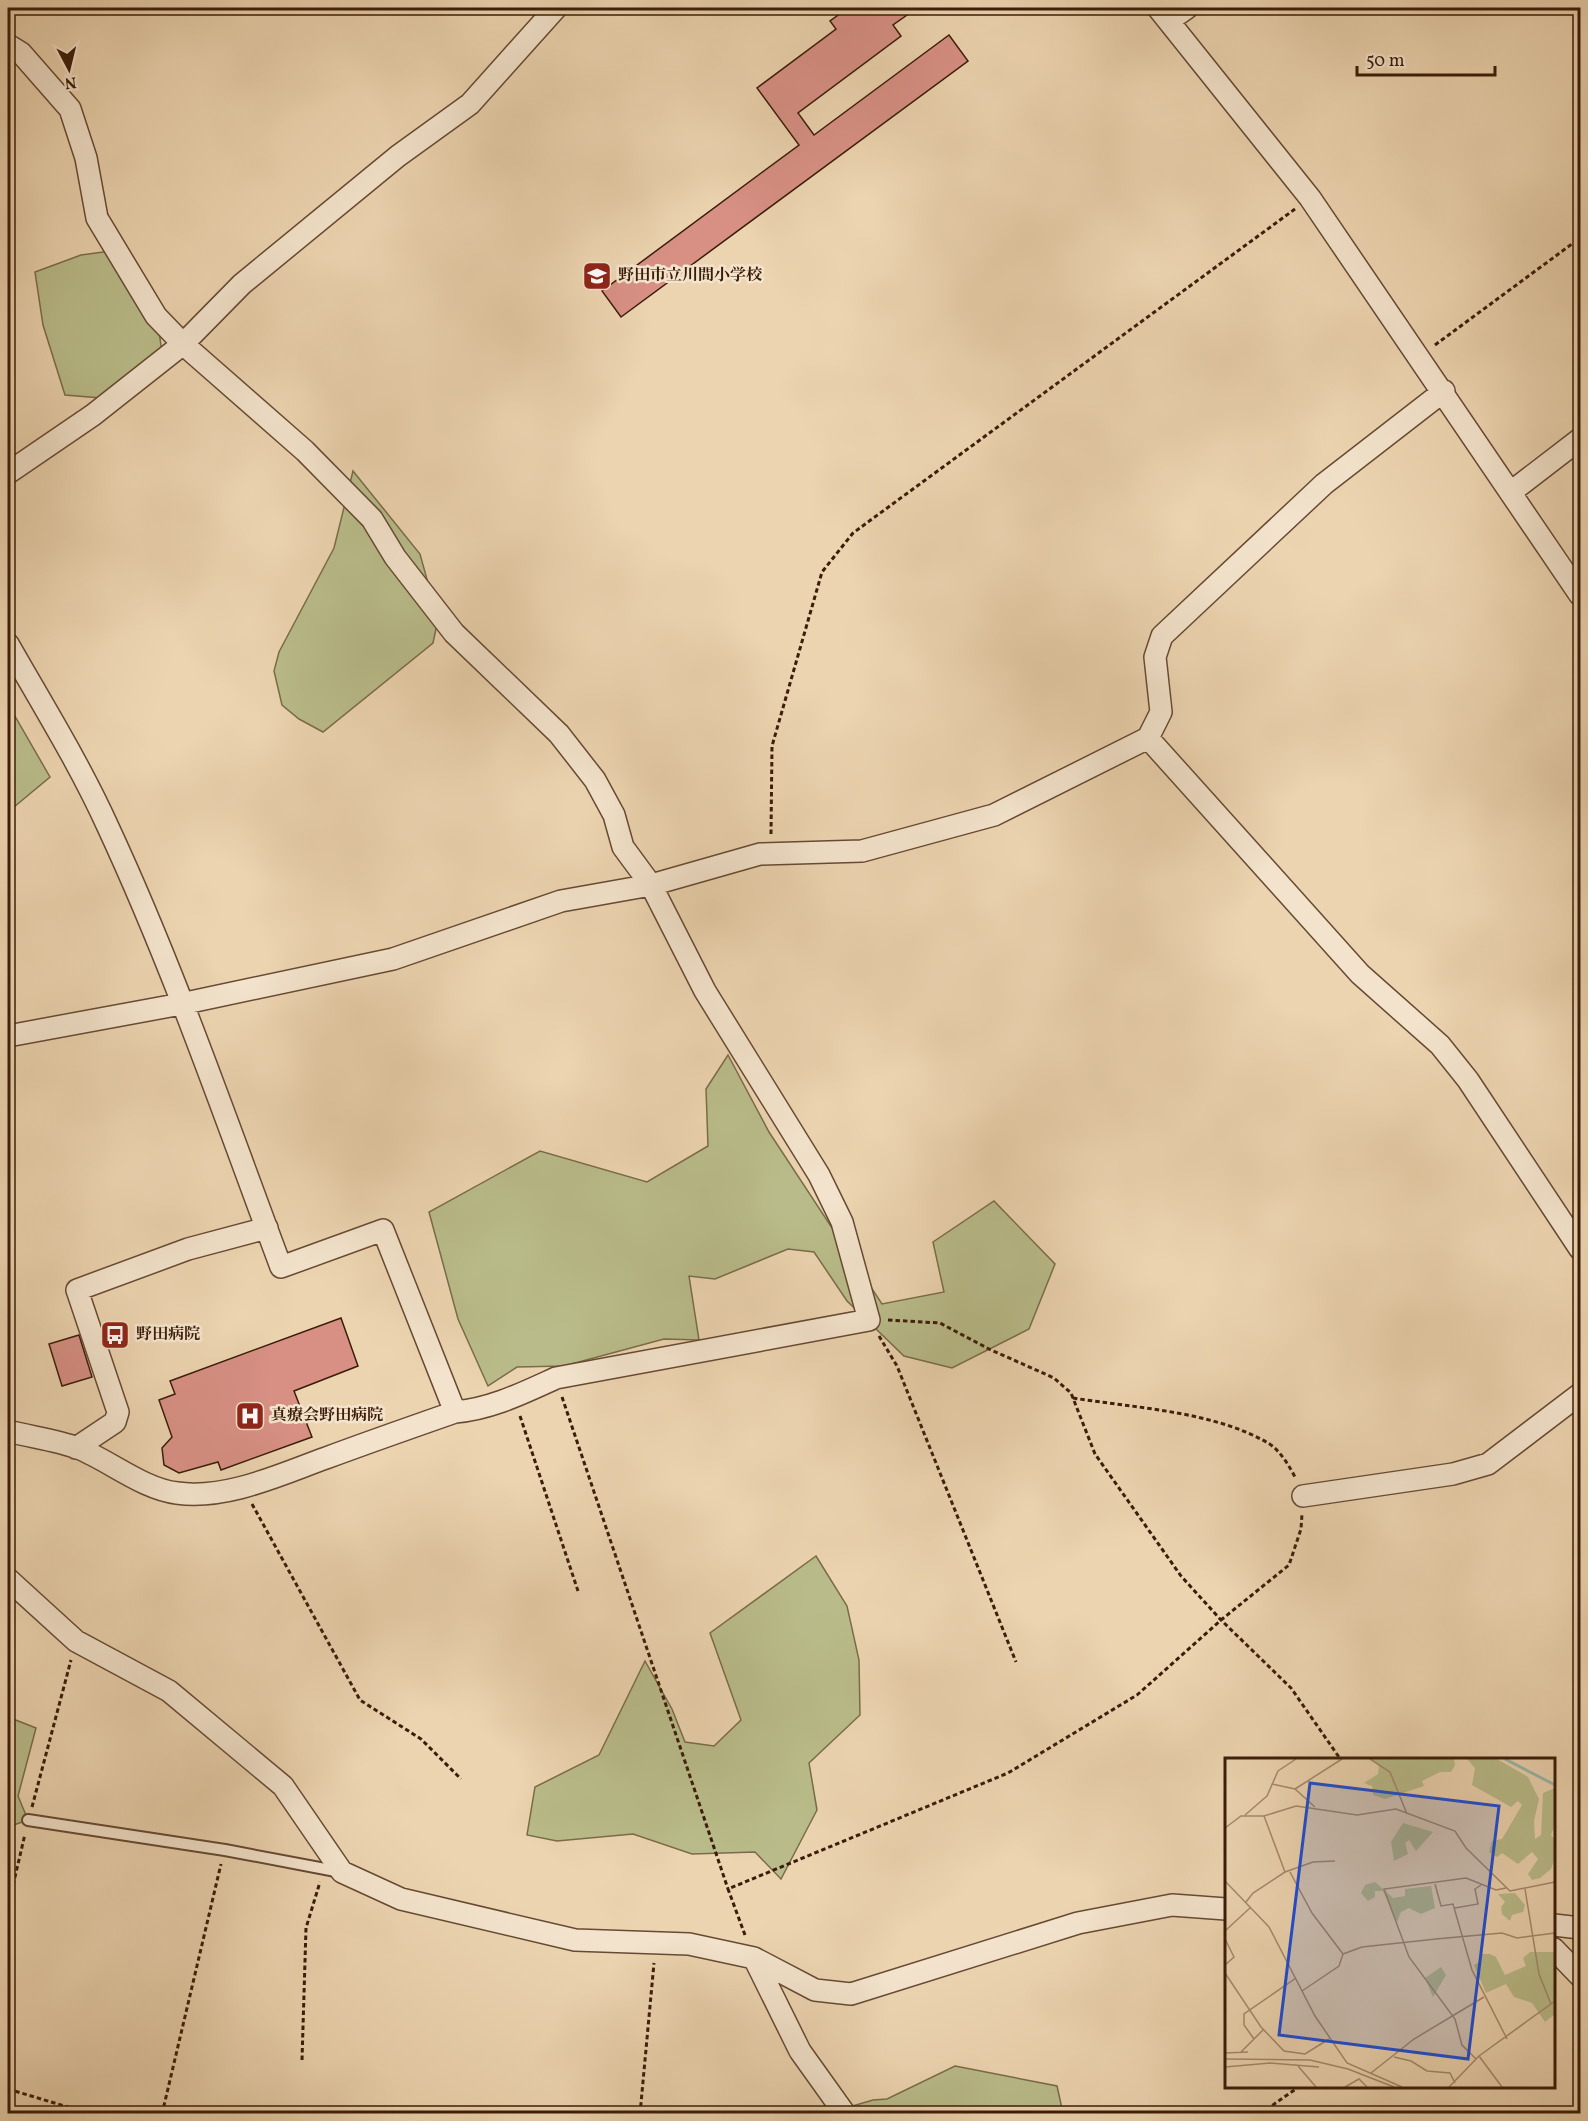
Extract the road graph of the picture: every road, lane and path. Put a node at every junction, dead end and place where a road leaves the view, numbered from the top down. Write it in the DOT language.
graph roads {
  1 [pos="556,8"];
  2 [pos="1171,12"];
  3 [pos="8,45"];
  4 [pos="1310,198"];
  5 [pos="1581,238"];
  6 [pos="183,344"];
  7 [pos="1419,357"];
  8 [pos="1443,391"];
  9 [pos="1581,439"];
  10 [pos="8,473"];
  11 [pos="1511,492"];
  12 [pos="1581,595"];
  13 [pos="8,644"];
  14 [pos="1148,738"];
  15 [pos="771,854"];
  16 [pos="651,885"];
  17 [pos="181,1004"];
  18 [pos="8,1036"];
  19 [pos="267,1228"];
  20 [pos="1581,1249"];
  21 [pos="869,1320"];
  22 [pos="556,1378"];
  23 [pos="1581,1394"];
  24 [pos="513,1397"];
  25 [pos="1073,1398"];
  26 [pos="455,1412"];
  27 [pos="8,1431"];
  28 [pos="76,1448"];
  29 [pos="242,1486"];
  30 [pos="1303,1496"];
  31 [pos="8,1579"];
  32 [pos="578,1592"];
  33 [pos="1221,1620"];
  34 [pos="76,1641"];
  35 [pos="1016,1662"];
  36 [pos="1340,1758"];
  37 [pos="461,1779"];
  38 [pos="28,1820"];
  39 [pos="225,1850"];
  40 [pos="333,1870"];
  41 [pos="728,1889"];
  42 [pos="8,1907"];
  43 [pos="1225,1908"];
  44 [pos="1555,1925"];
  45 [pos="1581,1928"];
  46 [pos="656,1943"];
  47 [pos="1555,1950"];
  48 [pos="754,1958"];
  49 [pos="1581,1976"];
  50 [pos="302,2060"];
  51 [pos="1297,2088"];
  52 [pos="8,2089"];
  53 [pos="91,2114"];
  54 [pos="162,2114"];
  55 [pos="640,2114"];
  56 [pos="844,2114"];
  57 [pos="1260,2114"];
  1 -- 6 [label="street"];
  2 -- 4 [label="street"];
  3 -- 6 [label="street"];
  4 -- 7 [label="street"];
  4 -- 15 [label="path"];
  5 -- 7 [label="path"];
  6 -- 10 [label="street"];
  6 -- 16 [label="street"];
  7 -- 8 [label="street"];
  8 -- 11 [label="street"];
  8 -- 14 [label="street"];
  9 -- 11 [label="street"];
  11 -- 12 [label="street"];
  13 -- 17 [label="street"];
  14 -- 15 [label="street"];
  14 -- 20 [label="street"];
  15 -- 16 [label="street"];
  16 -- 17 [label="street"];
  16 -- 21 [label="street"];
  17 -- 18 [label="street"];
  17 -- 19 [label="street"];
  19 -- 26 [label="street"];
  19 -- 28 [label="street"];
  21 -- 22 [label="street"];
  21 -- 25 [label="path"];
  21 -- 35 [label="path"];
  22 -- 24 [label="street"];
  22 -- 41 [label="path"];
  23 -- 30 [label="street"];
  24 -- 26 [label="street"];
  24 -- 32 [label="path"];
  25 -- 30 [label="path"];
  25 -- 33 [label="path"];
  26 -- 29 [label="street"];
  27 -- 28 [label="street"];
  28 -- 29 [label="street"];
  29 -- 37 [label="path"];
  30 -- 33 [label="path"];
  31 -- 34 [label="street"];
  33 -- 36 [label="path"];
  33 -- 41 [label="path"];
  34 -- 38 [label="path"];
  34 -- 40 [label="street"];
  38 -- 39 [label="lane"];
  38 -- 42 [label="path"];
  39 -- 40 [label="lane"];
  39 -- 54 [label="path"];
  40 -- 46 [label="street"];
  40 -- 50 [label="path"];
  41 -- 48 [label="path"];
  43 -- 48 [label="street"];
  44 -- 45 [label="street"];
  46 -- 48 [label="street"];
  46 -- 55 [label="path"];
  47 -- 49 [label="street"];
  48 -- 56 [label="street"];
  51 -- 57 [label="path"];
  52 -- 53 [label="path"];
}
